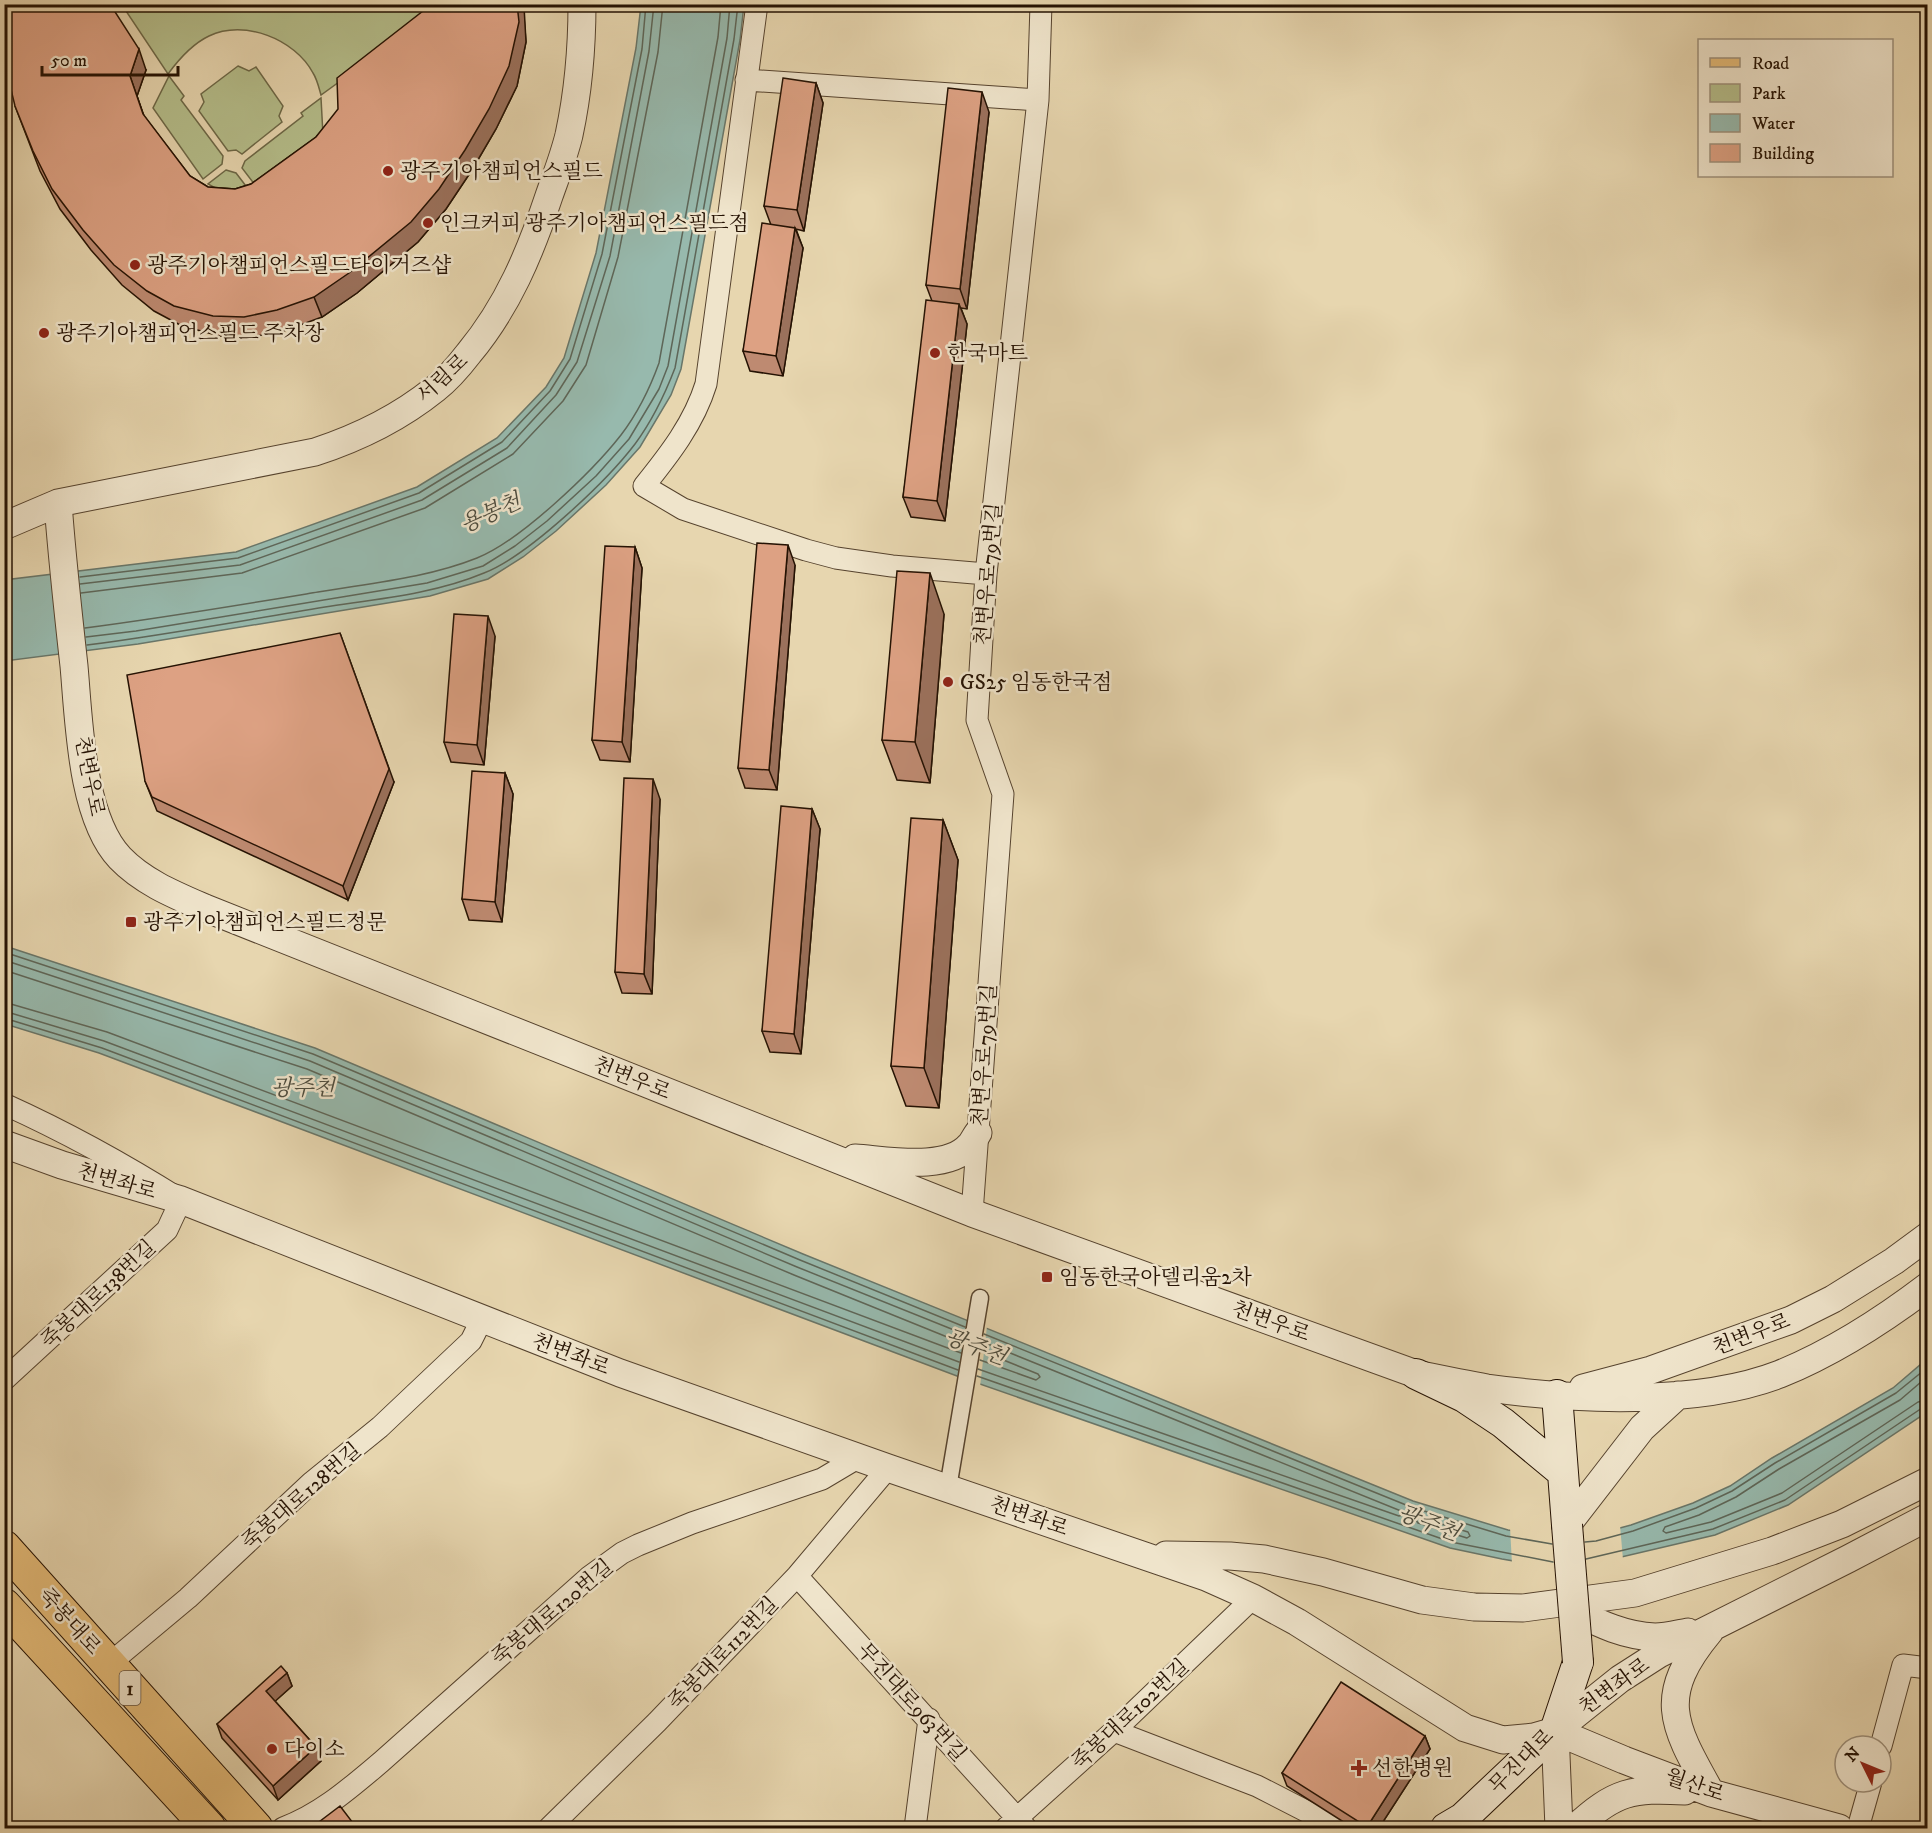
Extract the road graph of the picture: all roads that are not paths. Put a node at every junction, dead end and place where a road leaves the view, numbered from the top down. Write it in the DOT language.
graph roads {
  1 [pos="582,4"];
  2 [pos="757,4"];
  3 [pos="1041,4"];
  4 [pos="746,80"];
  5 [pos="1038,100"];
  6 [pos="58,503"];
  7 [pos="4,526"];
  8 [pos="986,574"];
  9 [pos="4,1104"];
  10 [pos="978,1133"];
  11 [pos="4,1144"];
  12 [pos="831,1157"];
  13 [pos="181,1200"];
  14 [pos="972,1213"];
  15 [pos="1928,1236"];
  16 [pos="1928,1286"];
  17 [pos="980,1298"];
  18 [pos="482,1319"];
  19 [pos="1416,1374"];
  20 [pos="4,1380"];
  21 [pos="1557,1395"];
  22 [pos="1678,1395"];
  23 [pos="859,1457"];
  24 [pos="888,1468"];
  25 [pos="1562,1472"];
  26 [pos="1928,1481"];
  27 [pos="948,1488"];
  28 [pos="1928,1516"];
  29 [pos="1568,1525"];
  30 [pos="4,1547"];
  31 [pos="1141,1554"];
  32 [pos="797,1576"];
  33 [pos="1253,1598"];
  34 [pos="4,1605"];
  35 [pos="1574,1611"];
  36 [pos="1712,1627"];
  37 [pos="109,1664"];
  38 [pos="1928,1668"];
  39 [pos="928,1719"];
  40 [pos="1114,1731"];
  41 [pos="1555,1731"];
  42 [pos="1884,1734"];
  43 [pos="1711,1793"];
  44 [pos="1868,1794"];
  45 [pos="1016,1825"];
  46 [pos="1456,1825"];
  47 [pos="209,1828"];
  48 [pos="256,1828"];
  49 [pos="283,1828"];
  50 [pos="549,1828"];
  51 [pos="915,1828"];
  52 [pos="1339,1828"];
  53 [pos="1559,1828"];
  54 [pos="1575,1828"];
  55 [pos="1839,1828"];
  56 [pos="1858,1828"];
  1 -- 6 [label="street, 서림로"];
  2 -- 4 [label="street"];
  3 -- 5 [label="street, 천변우로79번길"];
  4 -- 5 [label="street"];
  4 -- 8 [label="street"];
  5 -- 8 [label="street, 천변우로79번길"];
  6 -- 7 [label="street"];
  6 -- 12 [label="street, 천변우로"];
  8 -- 10 [label="street, 천변우로79번길"];
  9 -- 13 [label="street"];
  10 -- 12 [label="street"];
  10 -- 14 [label="street, 천변우로79번길"];
  11 -- 13 [label="street, 천변좌로"];
  12 -- 14 [label="street, 천변우로"];
  13 -- 18 [label="street, 천변좌로"];
  13 -- 20 [label="street, 죽봉대로138번길"];
  14 -- 19 [label="street, 천변우로"];
  15 -- 21 [label="street, 천변우로"];
  16 -- 22 [label="street, 천변우로"];
  17 -- 27 [label="street"];
  18 -- 23 [label="street, 천변좌로"];
  18 -- 37 [label="street, 죽봉대로128번길"];
  19 -- 21 [label="street, 천변우로"];
  19 -- 25 [label="main road"];
  21 -- 22 [label="street, 천변우로"];
  21 -- 25 [label="main road"];
  22 -- 29 [label="street"];
  23 -- 24 [label="street, 천변좌로"];
  23 -- 49 [label="street, 죽봉대로120번길"];
  24 -- 27 [label="street, 천변좌로"];
  24 -- 32 [label="street, 죽봉대로112번길"];
  25 -- 29 [label="main road"];
  26 -- 31 [label="street, 천변좌로"];
  27 -- 31 [label="street, 천변좌로"];
  28 -- 36 [label="street, 천변좌로"];
  29 -- 35 [label="main road, bridge"];
  30 -- 37 [label="main road, 죽봉대로 / 1"];
  31 -- 33 [label="street, 천변좌로"];
  32 -- 39 [label="street, 무진대로963번길"];
  32 -- 50 [label="street, 죽봉대로112번길"];
  33 -- 40 [label="street, 죽봉대로102번길"];
  33 -- 41 [label="street, 천변좌로"];
  34 -- 47 [label="main road, 죽봉대로 / 1"];
  35 -- 36 [label="street"];
  35 -- 41 [label="main road, 무진대로, bridge"];
  36 -- 41 [label="street, 천변좌로"];
  36 -- 43 [label="street"];
  37 -- 48 [label="main road, 죽봉대로 / 1"];
  38 -- 42 [label="street"];
  39 -- 45 [label="street, 무진대로963번길"];
  39 -- 51 [label="street"];
  40 -- 45 [label="street, 죽봉대로102번길"];
  40 -- 52 [label="street"];
  41 -- 43 [label="street, 월산로"];
  41 -- 46 [label="main road, 무진대로"];
  41 -- 53 [label="street"];
  43 -- 54 [label="street"];
  43 -- 55 [label="street, 월산로"];
  44 -- 56 [label="street"];
}
